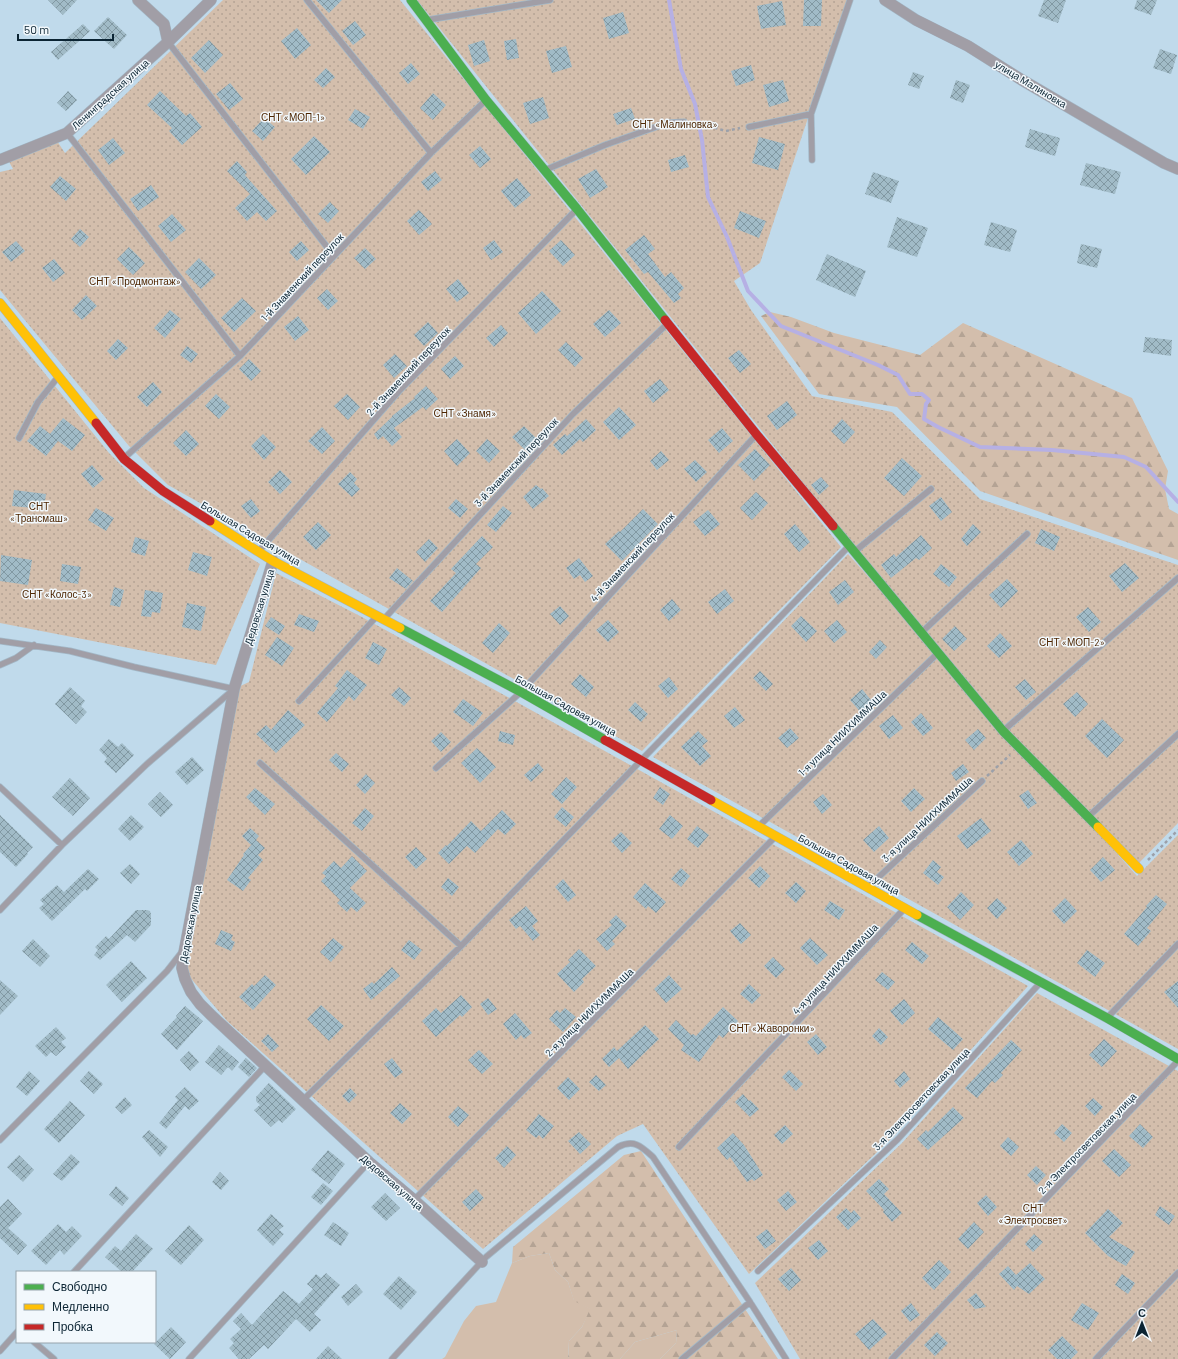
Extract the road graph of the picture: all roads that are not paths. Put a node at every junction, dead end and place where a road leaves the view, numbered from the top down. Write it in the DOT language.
graph roads {
  1 [pos="138,0"];
  2 [pos="211,0"];
  3 [pos="306,0"];
  4 [pos="411,0"];
  5 [pos="550,0"];
  6 [pos="850,0"];
  7 [pos="885,0"];
  8 [pos="426,20"];
  9 [pos="168,42"];
  10 [pos="486,100"];
  11 [pos="810,114"];
  12 [pos="684,122"];
  13 [pos="749,126"];
  14 [pos="67,133"];
  15 [pos="431,154"];
  16 [pos="0,160"];
  17 [pos="812,160"];
  18 [pos="1178,169"];
  19 [pos="544,170"];
  20 [pos="577,209"];
  21 [pos="334,256"];
  22 [pos="0,303"];
  23 [pos="667,323"];
  24 [pos="240,356"];
  25 [pos="58,376"];
  26 [pos="756,435"];
  27 [pos="19,438"];
  28 [pos="124,459"];
  29 [pos="931,489"];
  30 [pos="1027,534"];
  31 [pos="852,549"];
  32 [pos="259,551"];
  33 [pos="273,561"];
  34 [pos="1178,578"];
  35 [pos="380,618"];
  36 [pos="922,632"];
  37 [pos="0,641"];
  38 [pos="34,645"];
  39 [pos="938,653"];
  40 [pos="0,666"];
  41 [pos="234,689"];
  42 [pos="521,692"];
  43 [pos="299,701"];
  44 [pos="1003,731"];
  45 [pos="1178,734"];
  46 [pos="642,760"];
  47 [pos="260,763"];
  48 [pos="436,768"];
  49 [pos="982,781"];
  50 [pos="0,787"];
  51 [pos="1088,818"];
  52 [pos="758,826"];
  53 [pos="776,836"];
  54 [pos="62,845"];
  55 [pos="1139,869"];
  56 [pos="867,888"];
  57 [pos="905,907"];
  58 [pos="0,910"];
  59 [pos="1178,944"];
  60 [pos="461,946"];
  61 [pos="184,949"];
  62 [pos="1040,982"];
  63 [pos="1107,1018"];
  64 [pos="1178,1060"];
  65 [pos="265,1066"];
  66 [pos="303,1100"];
  67 [pos="0,1140"];
  68 [pos="679,1147"];
  69 [pos="369,1162"];
  70 [pos="414,1200"];
  71 [pos="482,1262"];
  72 [pos="75,1271"];
  73 [pos="758,1271"];
  74 [pos="1178,1273"];
  75 [pos="750,1302"];
  76 [pos="16,1333"];
  77 [pos="35,1343"];
  78 [pos="0,1351"];
  79 [pos="54,1359"];
  80 [pos="189,1359"];
  81 [pos="392,1359"];
  82 [pos="682,1359"];
  83 [pos="786,1359"];
  84 [pos="892,1359"];
  85 [pos="1096,1359"];
  1 -- 9 [label="street"];
  2 -- 9 [label="street, Ленинградская улица"];
  3 -- 15 [label="lane"];
  4 -- 8 [label="street"];
  5 -- 8 [label="lane"];
  6 -- 11 [label="lane"];
  7 -- 18 [label="street, улица Малиновка"];
  8 -- 10 [label="street"];
  9 -- 14 [label="street, Ленинградская улица"];
  9 -- 21 [label="lane"];
  10 -- 15 [label="lane, 1-й Знаменский переулок"];
  10 -- 19 [label="street"];
  11 -- 13 [label="lane"];
  11 -- 17 [label="lane"];
  12 -- 19 [label="lane"];
  14 -- 16 [label="street, Ленинградская улица"];
  14 -- 24 [label="lane"];
  15 -- 21 [label="lane, 1-й Знаменский переулок"];
  19 -- 20 [label="street"];
  20 -- 23 [label="street"];
  20 -- 32 [label="lane, 2-й Знаменский переулок"];
  21 -- 24 [label="lane, 1-й Знаменский переулок"];
  22 -- 25 [label="street, Большая Садовая улица"];
  23 -- 26 [label="street"];
  23 -- 35 [label="lane, 3-й Знаменский переулок"];
  24 -- 28 [label="lane, 1-й Знаменский переулок"];
  25 -- 27 [label="lane"];
  25 -- 28 [label="street, Большая Садовая улица"];
  26 -- 31 [label="street"];
  26 -- 42 [label="lane, 4-й Знаменский переулок"];
  28 -- 32 [label="street, Большая Садовая улица"];
  29 -- 31 [label="lane"];
  30 -- 36 [label="lane"];
  31 -- 36 [label="street"];
  31 -- 46 [label="lane"];
  32 -- 33 [label="street, Большая Садовая улица"];
  33 -- 35 [label="street, Большая Садовая улица"];
  33 -- 41 [label="street, Дедовская улица"];
  34 -- 44 [label="lane"];
  35 -- 42 [label="street, Большая Садовая улица"];
  35 -- 43 [label="lane, 3-й Знаменский переулок"];
  36 -- 39 [label="street"];
  37 -- 38 [label="lane"];
  38 -- 40 [label="lane"];
  38 -- 41 [label="lane"];
  39 -- 44 [label="street"];
  39 -- 52 [label="lane, 1-я улица НИИХИММАШа"];
  41 -- 54 [label="lane"];
  41 -- 61 [label="street, Дедовская улица"];
  42 -- 46 [label="street, Большая Садовая улица"];
  42 -- 48 [label="lane, 4-й Знаменский переулок"];
  44 -- 51 [label="street"];
  45 -- 51 [label="lane"];
  46 -- 52 [label="street, Большая Садовая улица"];
  46 -- 60 [label="lane"];
  47 -- 60 [label="lane"];
  49 -- 56 [label="lane, 3-я улица НИИХИММАШа"];
  50 -- 54 [label="lane"];
  51 -- 55 [label="street"];
  52 -- 53 [label="street, Большая Садовая улица"];
  53 -- 56 [label="street, Большая Садовая улица"];
  53 -- 70 [label="lane, 2-я улица НИИХИММАШа"];
  54 -- 58 [label="lane"];
  56 -- 57 [label="street, Большая Садовая улица"];
  57 -- 62 [label="street, Большая Садовая улица"];
  57 -- 68 [label="lane, 4-я улица НИИХИММАШа"];
  59 -- 63 [label="lane"];
  60 -- 66 [label="lane"];
  61 -- 65 [label="street, Дедовская улица"];
  61 -- 67 [label="lane"];
  62 -- 63 [label="street, Большая Садовая улица"];
  62 -- 73 [label="lane, 3-я Электросветовская улица"];
  63 -- 64 [label="street, Большая Садовая улица"];
  64 -- 84 [label="lane, 2-я Электросветовская улица"];
  65 -- 66 [label="street, Дедовская улица"];
  65 -- 72 [label="lane"];
  66 -- 69 [label="street, Дедовская улица"];
  69 -- 70 [label="street, Дедовская улица"];
  69 -- 80 [label="lane"];
  70 -- 71 [label="street, Дедовская улица"];
  71 -- 75 [label="lane"];
  71 -- 81 [label="lane"];
  74 -- 85 [label="lane"];
  75 -- 82 [label="lane"];
  75 -- 83 [label="lane"];
  76 -- 78 [label="lane"];
  77 -- 79 [label="lane"];
}
